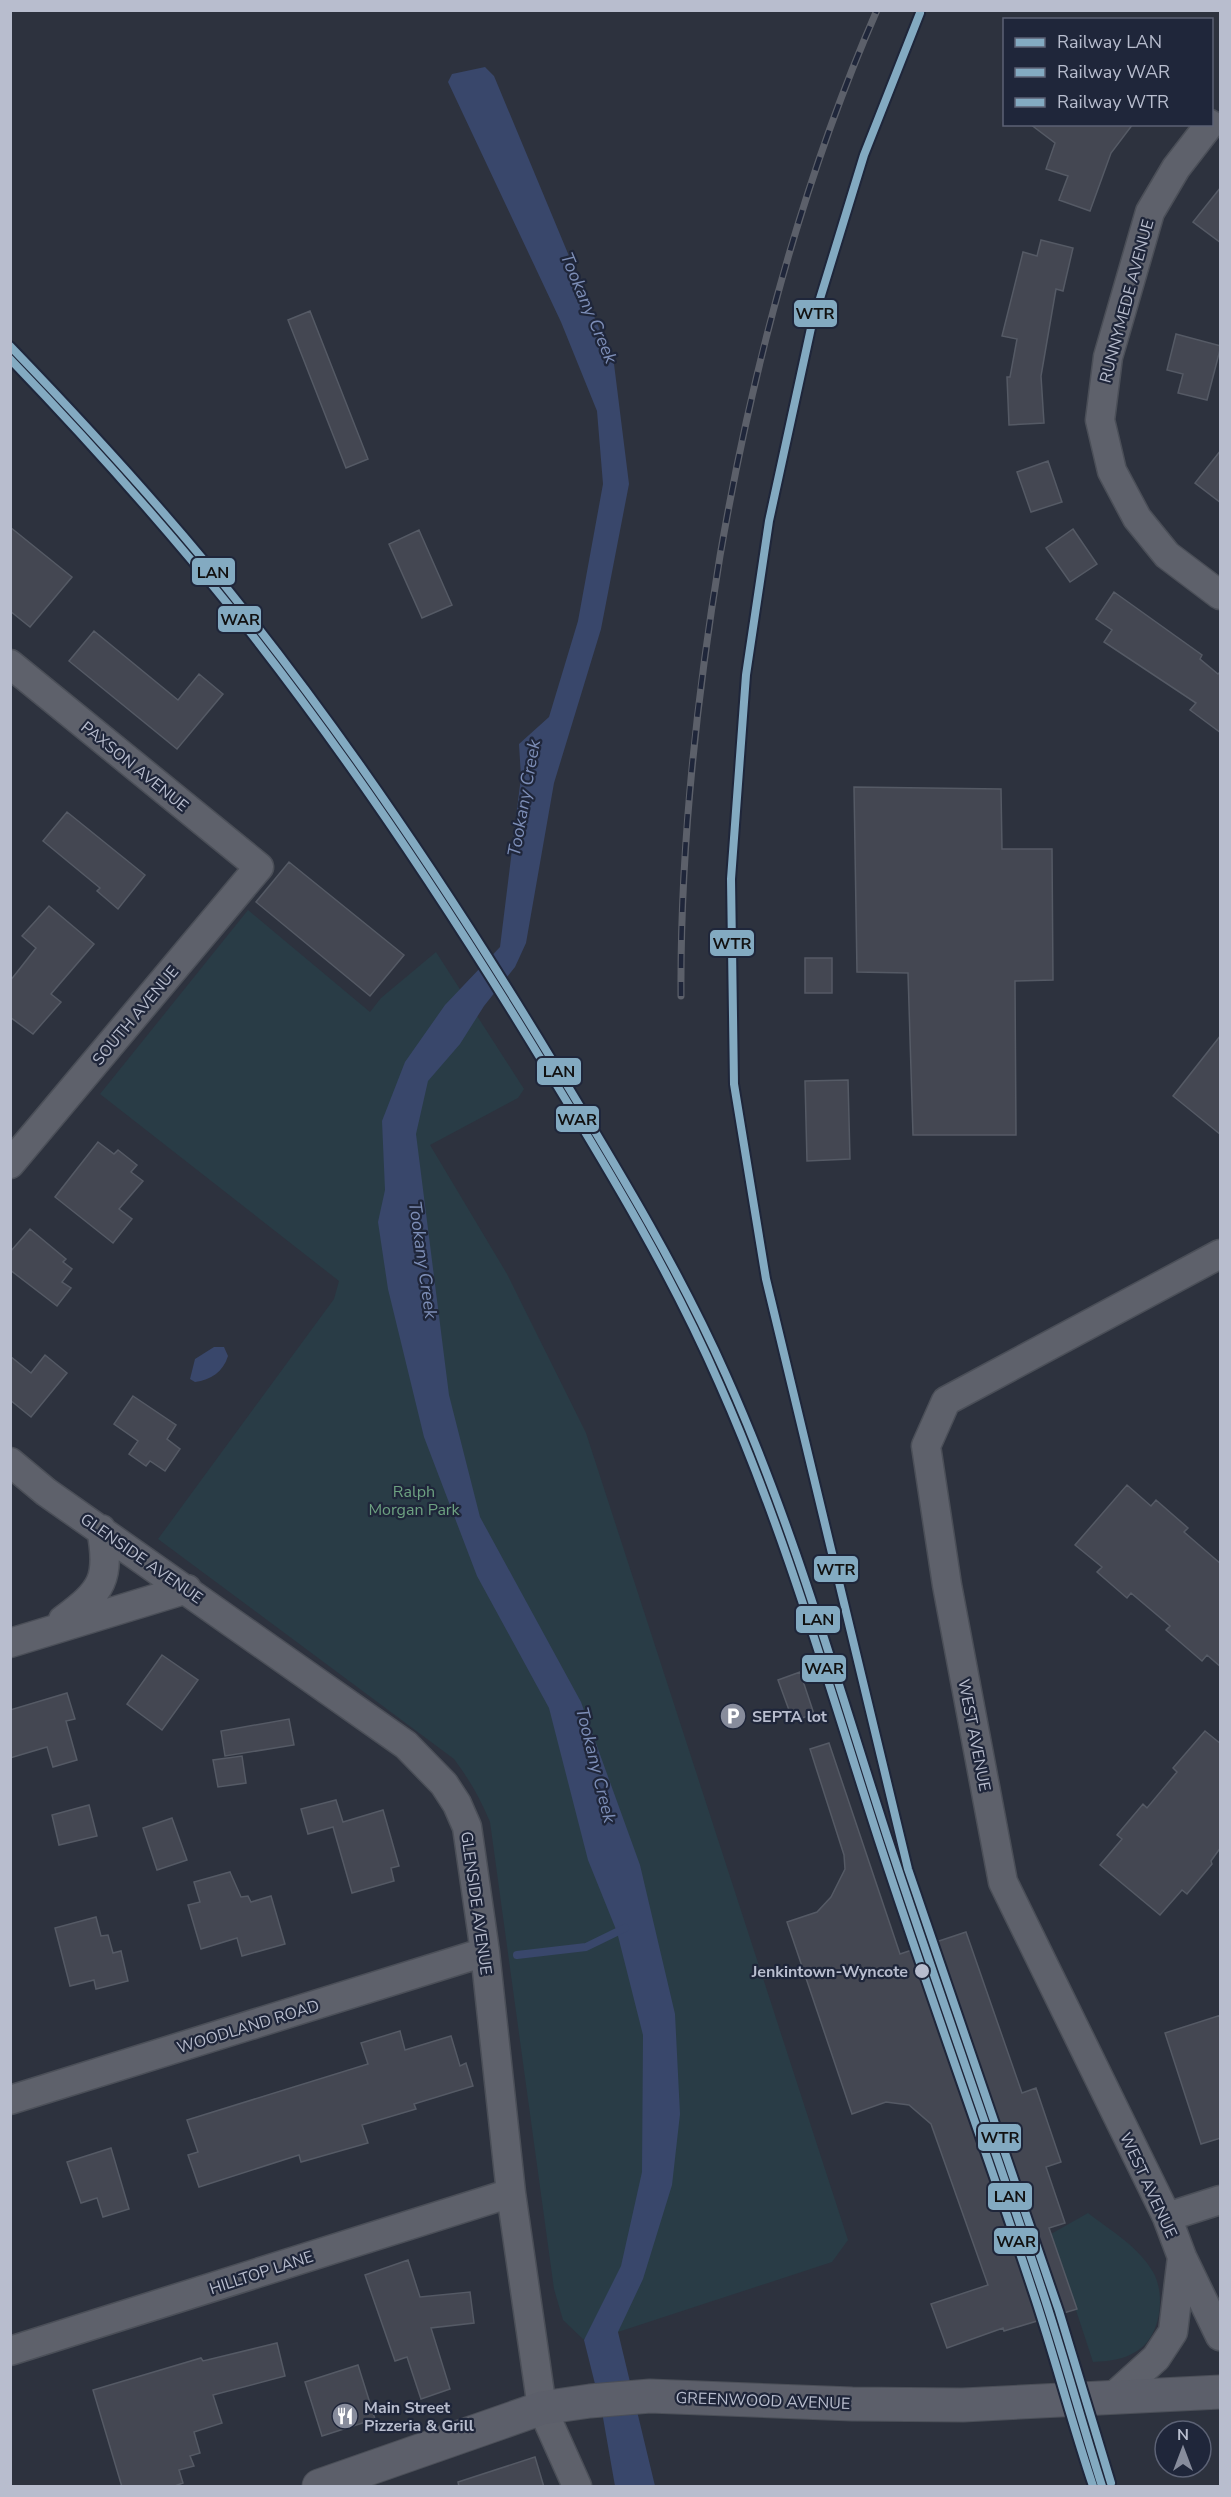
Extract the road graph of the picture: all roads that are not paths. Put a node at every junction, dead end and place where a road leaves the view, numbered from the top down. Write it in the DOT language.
graph roads {
  1 [pos="1209,126"];
  2 [pos="1221,595"];
  3 [pos="10,664"];
  4 [pos="259,867"];
  5 [pos="10,1164"];
  6 [pos="1221,1254"];
  7 [pos="10,1462"];
  8 [pos="101,1530"];
  9 [pos="187,1588"];
  10 [pos="49,1631"];
  11 [pos="10,1643"];
  12 [pos="485,1952"];
  13 [pos="10,2100"];
  14 [pos="511,2193"];
  15 [pos="1221,2200"];
  16 [pos="1167,2217"];
  17 [pos="1182,2257"];
  18 [pos="1221,2336"];
  19 [pos="10,2351"];
  20 [pos="1221,2392"];
  21 [pos="1114,2396"];
  22 [pos="542,2408"];
  23 [pos="320,2487"];
  24 [pos="578,2487"];
  1 -- 2 [label="street, RUNNYMEDE AVENUE"];
  3 -- 4 [label="street, PAXSON AVENUE"];
  4 -- 5 [label="street, SOUTH AVENUE"];
  6 -- 16 [label="street, WEST AVENUE"];
  7 -- 8 [label="street, GLENSIDE AVENUE"];
  8 -- 9 [label="street, GLENSIDE AVENUE"];
  8 -- 10 [label="street"];
  9 -- 10 [label="street"];
  9 -- 12 [label="street, GLENSIDE AVENUE"];
  10 -- 11 [label="street"];
  12 -- 13 [label="street, WOODLAND ROAD"];
  12 -- 14 [label="street, GLENSIDE AVENUE"];
  14 -- 19 [label="street, HILLTOP LANE"];
  14 -- 22 [label="street, GLENSIDE AVENUE"];
  15 -- 16 [label="street"];
  16 -- 17 [label="street, WEST AVENUE"];
  17 -- 18 [label="street, WEST AVENUE"];
  17 -- 21 [label="street"];
  20 -- 21 [label="main road, GREENWOOD AVENUE"];
  21 -- 22 [label="main road, GREENWOOD AVENUE"];
  22 -- 23 [label="main road, GREENWOOD AVENUE"];
  22 -- 24 [label="street, GLENSIDE AVENUE"];
}
